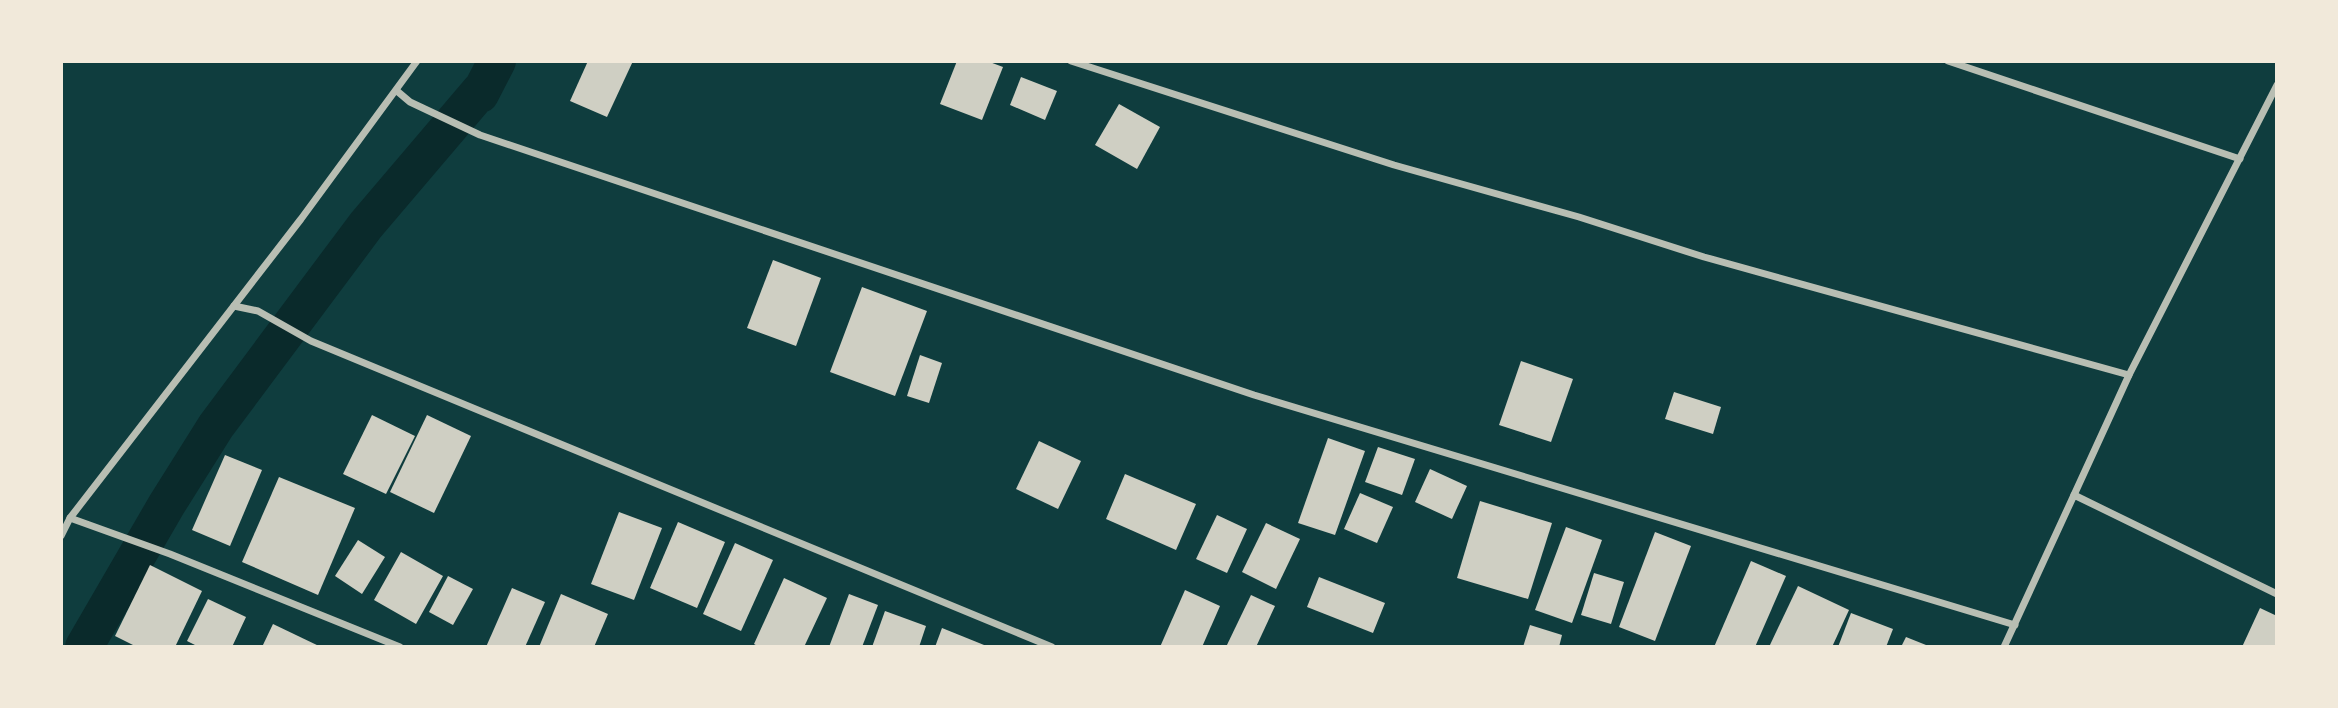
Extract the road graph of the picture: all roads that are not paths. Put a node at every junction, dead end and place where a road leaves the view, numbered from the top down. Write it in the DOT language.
graph roads {
  1 [pos="417,61"];
  2 [pos="1071,61"];
  3 [pos="1948,61"];
  4 [pos="2277,85"];
  5 [pos="397,91"];
  6 [pos="2240,159"];
  7 [pos="234,306"];
  8 [pos="2129,375"];
  9 [pos="2074,495"];
  10 [pos="70,518"];
  11 [pos="61,536"];
  12 [pos="2277,594"];
  13 [pos="2015,625"];
  14 [pos="400,647"];
  15 [pos="1052,647"];
  16 [pos="2004,647"];
  1 -- 5 [label="street"];
  2 -- 8 [label="street"];
  3 -- 6 [label="street"];
  4 -- 6 [label="street"];
  5 -- 7 [label="street"];
  5 -- 13 [label="street"];
  6 -- 8 [label="street"];
  7 -- 10 [label="street"];
  7 -- 15 [label="street"];
  8 -- 9 [label="street"];
  9 -- 12 [label="street"];
  9 -- 13 [label="street"];
  10 -- 11 [label="street"];
  10 -- 14 [label="street"];
  13 -- 16 [label="street"];
}
